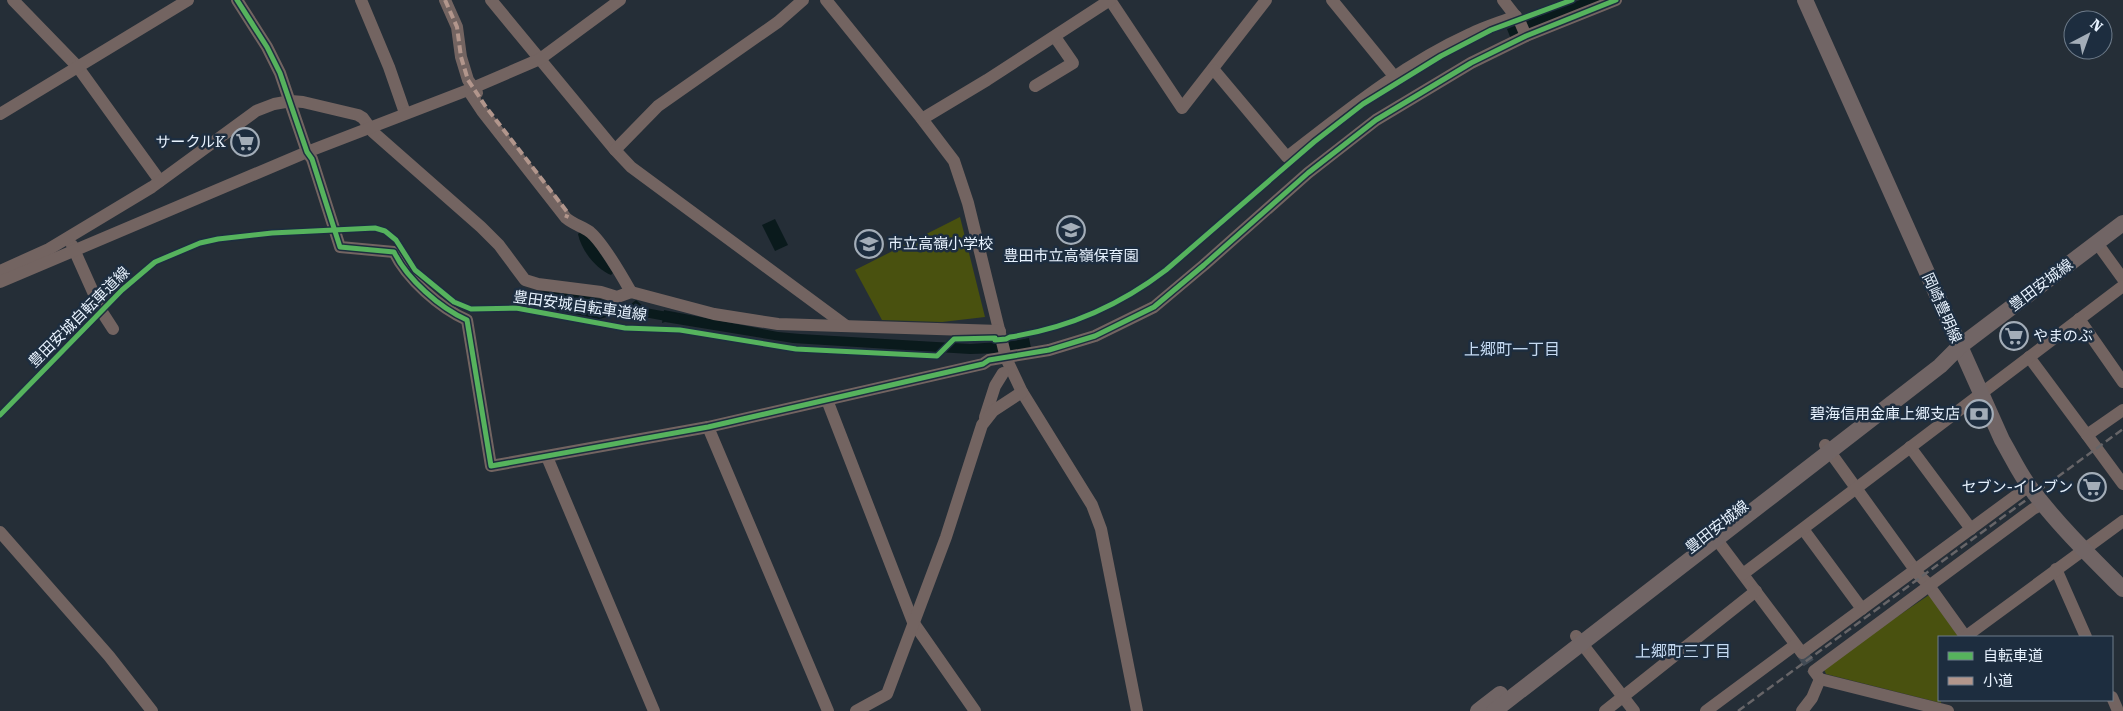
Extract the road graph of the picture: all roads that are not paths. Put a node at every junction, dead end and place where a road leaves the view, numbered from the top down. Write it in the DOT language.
graph roads {
  1 [pos="13,0"];
  2 [pos="188,0"];
  3 [pos="236,0"];
  4 [pos="361,0"];
  5 [pos="445,0"];
  6 [pos="491,0"];
  7 [pos="619,0"];
  8 [pos="803,0"];
  9 [pos="826,0"];
  10 [pos="1110,0"];
  11 [pos="1266,0"];
  12 [pos="1332,0"];
  13 [pos="1504,0"];
  14 [pos="1616,0"];
  15 [pos="1805,0"];
  16 [pos="1522,27"];
  17 [pos="1055,37"];
  18 [pos="540,59"];
  19 [pos="77,66"];
  20 [pos="1214,70"];
  21 [pos="1394,76"];
  22 [pos="1035,86"];
  23 [pos="470,89"];
  24 [pos="291,101"];
  25 [pos="405,113"];
  26 [pos="0,114"];
  27 [pos="922,119"];
  28 [pos="370,127"];
  29 [pos="615,150"];
  30 [pos="307,152"];
  31 [pos="160,182"];
  32 [pos="2123,223"];
  33 [pos="68,238"];
  34 [pos="2097,242"];
  35 [pos="75,250"];
  36 [pos="0,271"];
  37 [pos="2123,279"];
  38 [pos="0,282"];
  39 [pos="2123,286"];
  40 [pos="631,292"];
  41 [pos="2079,319"];
  42 [pos="845,325"];
  43 [pos="113,329"];
  44 [pos="1003,346"];
  45 [pos="1959,346"];
  46 [pos="2029,357"];
  47 [pos="1003,373"];
  48 [pos="2123,382"];
  49 [pos="1022,392"];
  50 [pos="1980,394"];
  51 [pos="827,400"];
  52 [pos="2123,410"];
  53 [pos="982,424"];
  54 [pos="708,427"];
  55 [pos="2087,435"];
  56 [pos="1910,446"];
  57 [pos="1828,448"];
  58 [pos="547,457"];
  59 [pos="2123,484"];
  60 [pos="2029,486"];
  61 [pos="1855,488"];
  62 [pos="2044,504"];
  63 [pos="2123,521"];
  64 [pos="1803,529"];
  65 [pos="1971,529"];
  66 [pos="0,532"];
  67 [pos="1714,535"];
  68 [pos="2083,550"];
  69 [pos="2056,569"];
  70 [pos="1916,570"];
  71 [pos="1743,574"];
  72 [pos="1929,586"];
  73 [pos="2123,589"];
  74 [pos="1756,592"];
  75 [pos="1862,609"];
  76 [pos="914,622"];
  77 [pos="1965,636"];
  78 [pos="2086,636"];
  79 [pos="1578,640"];
  80 [pos="1795,645"];
  81 [pos="1820,679"];
  82 [pos="1623,696"];
  83 [pos="2113,698"];
  84 [pos="2123,706"];
  85 [pos="152,711"];
  86 [pos="654,711"];
  87 [pos="828,711"];
  88 [pos="856,711"];
  89 [pos="975,711"];
  90 [pos="1136,711"];
  91 [pos="1478,711"];
  92 [pos="1494,711"];
  93 [pos="1605,711"];
  94 [pos="1634,711"];
  95 [pos="1706,711"];
  96 [pos="1802,711"];
  97 [pos="1947,711"];
  98 [pos="2118,711"];
  1 -- 19 [label="street"];
  2 -- 19 [label="street"];
  3 -- 24 [label="street"];
  4 -- 25 [label="street"];
  5 -- 23 [label="street"];
  6 -- 18 [label="street"];
  7 -- 18 [label="street"];
  8 -- 29 [label="street"];
  9 -- 27 [label="street"];
  10 -- 17 [label="street"];
  10 -- 20 [label="street"];
  11 -- 20 [label="street"];
  12 -- 21 [label="street"];
  13 -- 16 [label="street"];
  14 -- 16 [label="street"];
  15 -- 45 [label="main road, 岡崎豊明線"];
  16 -- 21 [label="street"];
  16 -- 44 [label="street"];
  17 -- 22 [label="street"];
  17 -- 27 [label="street"];
  18 -- 23 [label="street"];
  18 -- 29 [label="street"];
  19 -- 26 [label="street"];
  19 -- 31 [label="street"];
  20 -- 21 [label="street"];
  23 -- 25 [label="street"];
  23 -- 40 [label="street"];
  24 -- 28 [label="street"];
  24 -- 30 [label="street"];
  24 -- 31 [label="street"];
  25 -- 28 [label="street"];
  27 -- 44 [label="street"];
  28 -- 30 [label="street"];
  28 -- 40 [label="street"];
  29 -- 42 [label="street"];
  30 -- 35 [label="street"];
  30 -- 58 [label="street"];
  31 -- 33 [label="street"];
  32 -- 34 [label="main road, 豊田安城線"];
  33 -- 35 [label="street"];
  33 -- 36 [label="street"];
  34 -- 37 [label="street"];
  34 -- 45 [label="main road, 豊田安城線"];
  35 -- 38 [label="street"];
  35 -- 43 [label="street"];
  39 -- 41 [label="street"];
  40 -- 42 [label="street"];
  41 -- 46 [label="street"];
  41 -- 48 [label="street"];
  42 -- 44 [label="street"];
  44 -- 49 [label="street"];
  44 -- 51 [label="street"];
  45 -- 50 [label="main road, 岡崎豊明線"];
  45 -- 57 [label="main road, 豊田安城線"];
  46 -- 50 [label="street"];
  46 -- 55 [label="street"];
  47 -- 53 [label="street"];
  49 -- 53 [label="street"];
  49 -- 90 [label="street"];
  50 -- 56 [label="street"];
  50 -- 60 [label="main road, 岡崎豊明線"];
  51 -- 54 [label="street"];
  51 -- 76 [label="street"];
  52 -- 55 [label="street"];
  53 -- 76 [label="street"];
  54 -- 58 [label="street"];
  54 -- 87 [label="street"];
  55 -- 59 [label="street"];
  56 -- 61 [label="street"];
  56 -- 65 [label="street"];
  57 -- 61 [label="street"];
  57 -- 67 [label="main road, 豊田安城線"];
  58 -- 86 [label="street"];
  60 -- 62 [label="main road, 岡崎豊明線"];
  60 -- 65 [label="street"];
  61 -- 64 [label="street"];
  61 -- 70 [label="street"];
  62 -- 68 [label="main road, 岡崎豊明線"];
  62 -- 72 [label="street"];
  63 -- 68 [label="street"];
  64 -- 71 [label="street"];
  64 -- 75 [label="street"];
  65 -- 70 [label="street"];
  66 -- 85 [label="street"];
  67 -- 71 [label="street"];
  67 -- 79 [label="main road, 豊田安城線"];
  68 -- 69 [label="street"];
  68 -- 73 [label="main road, 岡崎豊明線"];
  69 -- 77 [label="street"];
  69 -- 78 [label="street"];
  70 -- 72 [label="street"];
  70 -- 75 [label="street"];
  71 -- 74 [label="street"];
  72 -- 77 [label="street"];
  72 -- 81 [label="street"];
  74 -- 80 [label="street"];
  74 -- 82 [label="street"];
  75 -- 80 [label="street"];
  76 -- 88 [label="street"];
  76 -- 89 [label="street"];
  79 -- 82 [label="street"];
  79 -- 91 [label="main road, 豊田安城線"];
  79 -- 92 [label="main road, 豊田安城線"];
  80 -- 95 [label="street"];
  81 -- 96 [label="street"];
  81 -- 97 [label="street"];
  82 -- 93 [label="street"];
  82 -- 94 [label="street"];
  83 -- 98 [label="street"];
  84 -- 98 [label="street"];
}
